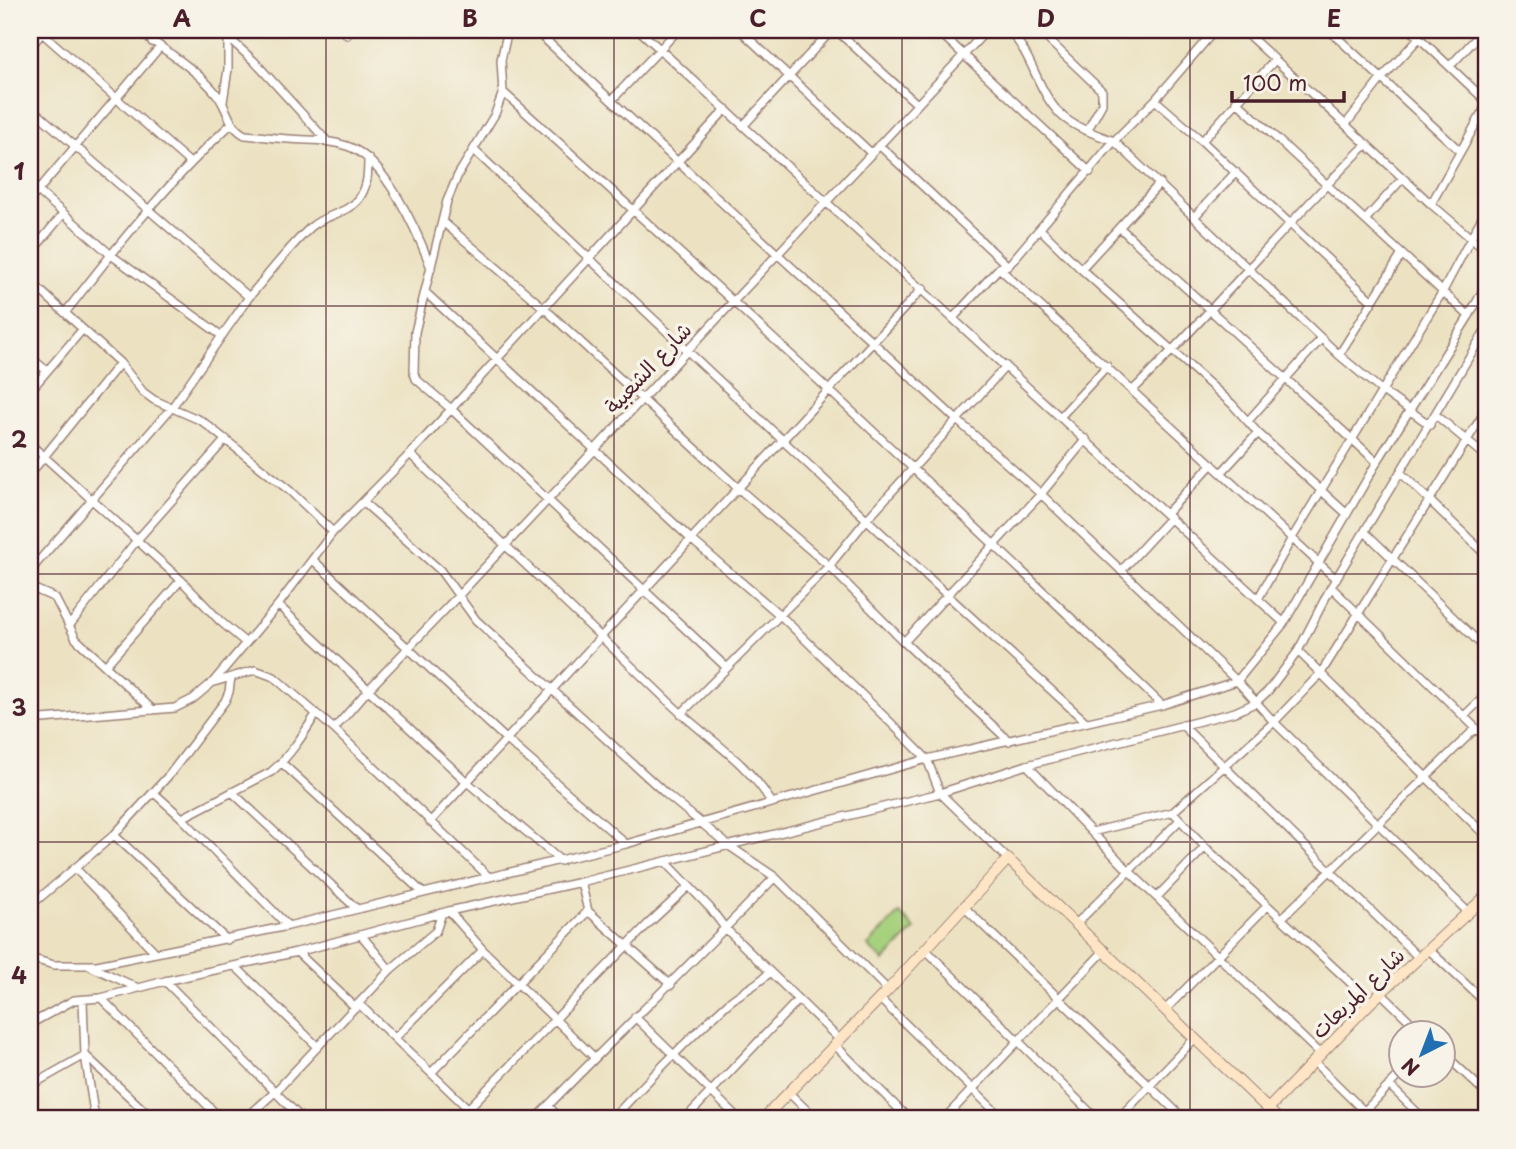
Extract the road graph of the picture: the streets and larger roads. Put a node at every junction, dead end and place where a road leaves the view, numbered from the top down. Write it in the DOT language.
graph roads {
  1 [pos="138,30"];
  2 [pos="163,30"];
  3 [pos="220,30"];
  4 [pos="508,30"];
  5 [pos="535,30"];
  6 [pos="639,30"];
  7 [pos="678,30"];
  8 [pos="740,30"];
  9 [pos="834,30"];
  10 [pos="937,30"];
  11 [pos="987,30"];
  12 [pos="1008,30"];
  13 [pos="1038,30"];
  14 [pos="1215,30"];
  15 [pos="1243,30"];
  16 [pos="1329,30"];
  17 [pos="1411,30"];
  18 [pos="1484,30"];
  19 [pos="43,31"];
  20 [pos="228,37"];
  21 [pos="1419,38"];
  22 [pos="152,41"];
  23 [pos="30,48"];
  24 [pos="159,48"];
  25 [pos="660,49"];
  26 [pos="963,55"];
  27 [pos="1275,60"];
  28 [pos="1450,66"];
  29 [pos="789,76"];
  30 [pos="1382,78"];
  31 [pos="503,92"];
  32 [pos="117,98"];
  33 [pos="612,100"];
  34 [pos="1155,100"];
  35 [pos="1236,101"];
  36 [pos="223,103"];
  37 [pos="1486,103"];
  38 [pos="917,104"];
  39 [pos="30,107"];
  40 [pos="726,109"];
  41 [pos="231,124"];
  42 [pos="1346,124"];
  43 [pos="744,125"];
  44 [pos="1087,131"];
  45 [pos="327,141"];
  46 [pos="1114,141"];
  47 [pos="1202,141"];
  48 [pos="1367,144"];
  49 [pos="879,145"];
  50 [pos="76,147"];
  51 [pos="474,150"];
  52 [pos="1460,151"];
  53 [pos="871,153"];
  54 [pos="368,158"];
  55 [pos="678,161"];
  56 [pos="189,162"];
  57 [pos="1090,172"];
  58 [pos="1236,173"];
  59 [pos="1404,178"];
  60 [pos="1160,183"];
  61 [pos="30,184"];
  62 [pos="1326,184"];
  63 [pos="37,191"];
  64 [pos="30,200"];
  65 [pos="827,200"];
  66 [pos="1431,204"];
  67 [pos="148,208"];
  68 [pos="634,210"];
  69 [pos="1486,210"];
  70 [pos="63,214"];
  71 [pos="1195,216"];
  72 [pos="1366,219"];
  73 [pos="443,222"];
  74 [pos="1290,224"];
  75 [pos="1120,228"];
  76 [pos="1041,230"];
  77 [pos="1470,237"];
  78 [pos="1486,251"];
  79 [pos="30,254"];
  80 [pos="777,254"];
  81 [pos="1402,254"];
  82 [pos="111,255"];
  83 [pos="589,259"];
  84 [pos="1008,266"];
  85 [pos="999,268"];
  86 [pos="1248,268"];
  87 [pos="1081,269"];
  88 [pos="431,270"];
  89 [pos="30,281"];
  90 [pos="1486,285"];
  91 [pos="923,288"];
  92 [pos="41,290"];
  93 [pos="1443,291"];
  94 [pos="425,292"];
  95 [pos="248,297"];
  96 [pos="734,300"];
  97 [pos="1372,301"];
  98 [pos="30,303"];
  99 [pos="544,308"];
  100 [pos="1209,310"];
  101 [pos="65,313"];
  102 [pos="1469,316"];
  103 [pos="954,317"];
  104 [pos="1486,329"];
  105 [pos="82,330"];
  106 [pos="222,336"];
  107 [pos="1321,339"];
  108 [pos="873,342"];
  109 [pos="687,351"];
  110 [pos="1173,351"];
  111 [pos="1339,355"];
  112 [pos="30,357"];
  113 [pos="497,359"];
  114 [pos="120,363"];
  115 [pos="1006,366"];
  116 [pos="1107,366"];
  117 [pos="47,371"];
  118 [pos="1285,381"];
  119 [pos="830,390"];
  120 [pos="1133,390"];
  121 [pos="1381,390"];
  122 [pos="30,391"];
  123 [pos="641,399"];
  124 [pos="173,406"];
  125 [pos="452,409"];
  126 [pos="1486,410"];
  127 [pos="1408,411"];
  128 [pos="1436,415"];
  129 [pos="1061,416"];
  130 [pos="957,420"];
  131 [pos="1248,421"];
  132 [pos="1430,425"];
  133 [pos="1258,433"];
  134 [pos="226,439"];
  135 [pos="1086,439"];
  136 [pos="1351,440"];
  137 [pos="1466,440"];
  138 [pos="783,441"];
  139 [pos="30,444"];
  140 [pos="594,449"];
  141 [pos="410,454"];
  142 [pos="44,457"];
  143 [pos="1486,457"];
  144 [pos="1377,462"];
  145 [pos="1213,464"];
  146 [pos="914,467"];
  147 [pos="1222,472"];
  148 [pos="1401,473"];
  149 [pos="30,474"];
  150 [pos="739,489"];
  151 [pos="1321,491"];
  152 [pos="1041,494"];
  153 [pos="548,499"];
  154 [pos="93,500"];
  155 [pos="1429,500"];
  156 [pos="363,502"];
  157 [pos="1346,514"];
  158 [pos="1168,516"];
  159 [pos="867,519"];
  160 [pos="333,532"];
  161 [pos="1365,532"];
  162 [pos="1292,538"];
  163 [pos="137,540"];
  164 [pos="692,540"];
  165 [pos="995,544"];
  166 [pos="505,545"];
  167 [pos="1486,555"];
  168 [pos="1393,558"];
  169 [pos="313,560"];
  170 [pos="1319,563"];
  171 [pos="829,566"];
  172 [pos="30,571"];
  173 [pos="1121,571"];
  174 [pos="1336,579"];
  175 [pos="181,580"];
  176 [pos="30,587"];
  177 [pos="1331,587"];
  178 [pos="645,591"];
  179 [pos="946,594"];
  180 [pos="459,595"];
  181 [pos="1258,598"];
  182 [pos="278,605"];
  183 [pos="1359,615"];
  184 [pos="781,616"];
  185 [pos="1284,624"];
  186 [pos="69,626"];
  187 [pos="602,638"];
  188 [pos="904,642"];
  189 [pos="246,643"];
  190 [pos="408,648"];
  191 [pos="1486,649"];
  192 [pos="1298,651"];
  193 [pos="105,666"];
  194 [pos="726,667"];
  195 [pos="1321,673"];
  196 [pos="231,677"];
  197 [pos="1237,681"];
  198 [pos="213,682"];
  199 [pos="368,690"];
  200 [pos="552,690"];
  201 [pos="1486,695"];
  202 [pos="1255,703"];
  203 [pos="1162,705"];
  204 [pos="153,710"];
  205 [pos="316,713"];
  206 [pos="681,714"];
  207 [pos="1464,716"];
  208 [pos="30,720"];
  209 [pos="1086,722"];
  210 [pos="1274,722"];
  211 [pos="1182,725"];
  212 [pos="1476,728"];
  213 [pos="334,729"];
  214 [pos="1486,738"];
  215 [pos="506,739"];
  216 [pos="1009,741"];
  217 [pos="927,759"];
  218 [pos="282,763"];
  219 [pos="1027,765"];
  220 [pos="1225,766"];
  221 [pos="1427,776"];
  222 [pos="467,782"];
  223 [pos="153,792"];
  224 [pos="232,792"];
  225 [pos="940,793"];
  226 [pos="772,803"];
  227 [pos="1173,812"];
  228 [pos="182,818"];
  229 [pos="1180,820"];
  230 [pos="430,822"];
  231 [pos="702,824"];
  232 [pos="1379,824"];
  233 [pos="1091,832"];
  234 [pos="114,835"];
  235 [pos="1486,836"];
  236 [pos="626,844"];
  237 [pos="728,845"];
  238 [pos="1205,847"];
  239 [pos="1008,859"];
  240 [pos="561,860"];
  241 [pos="665,861"];
  242 [pos="76,869"];
  243 [pos="1128,870"];
  244 [pos="1330,871"];
  245 [pos="489,877"];
  246 [pos="775,877"];
  247 [pos="580,882"];
  248 [pos="689,886"];
  249 [pos="422,892"];
  250 [pos="1157,897"];
  251 [pos="1484,901"];
  252 [pos="30,906"];
  253 [pos="1267,906"];
  254 [pos="964,907"];
  255 [pos="357,909"];
  256 [pos="588,911"];
  257 [pos="445,912"];
  258 [pos="1468,912"];
  259 [pos="1282,918"];
  260 [pos="1077,923"];
  261 [pos="288,926"];
  262 [pos="726,928"];
  263 [pos="362,936"];
  264 [pos="227,940"];
  265 [pos="627,948"];
  266 [pos="925,949"];
  267 [pos="1428,949"];
  268 [pos="483,950"];
  269 [pos="1105,950"];
  270 [pos="297,952"];
  271 [pos="156,953"];
  272 [pos="1217,955"];
  273 [pos="30,958"];
  274 [pos="1419,958"];
  275 [pos="89,965"];
  276 [pos="235,966"];
  277 [pos="390,971"];
  278 [pos="769,973"];
  279 [pos="165,981"];
  280 [pos="518,983"];
  281 [pos="671,985"];
  282 [pos="136,987"];
  283 [pos="888,990"];
  284 [pos="1381,993"];
  285 [pos="101,998"];
  286 [pos="880,999"];
  287 [pos="83,1000"];
  288 [pos="798,1000"];
  289 [pos="1059,1000"];
  290 [pos="1371,1002"];
  291 [pos="1486,1003"];
  292 [pos="357,1006"];
  293 [pos="1165,1010"];
  294 [pos="635,1017"];
  295 [pos="556,1020"];
  296 [pos="1409,1020"];
  297 [pos="30,1024"];
  298 [pos="395,1038"];
  299 [pos="1194,1039"];
  300 [pos="837,1043"];
  301 [pos="1019,1043"];
  302 [pos="318,1047"];
  303 [pos="672,1054"];
  304 [pos="85,1055"];
  305 [pos="594,1057"];
  306 [pos="1316,1058"];
  307 [pos="1456,1064"];
  308 [pos="431,1073"];
  309 [pos="1150,1086"];
  310 [pos="30,1087"];
  311 [pos="1386,1088"];
  312 [pos="973,1089"];
  313 [pos="1394,1090"];
  314 [pos="276,1091"];
  315 [pos="712,1092"];
  316 [pos="789,1093"];
  317 [pos="1486,1093"];
  318 [pos="548,1106"];
  319 [pos="468,1109"];
  320 [pos="1268,1109"];
  321 [pos="1364,1112"];
  322 [pos="95,1119"];
  323 [pos="153,1119"];
  324 [pos="222,1119"];
  325 [pos="245,1119"];
  326 [pos="302,1119"];
  327 [pos="458,1119"];
  328 [pos="479,1119"];
  329 [pos="535,1119"];
  330 [pos="561,1119"];
  331 [pos="612,1119"];
  332 [pos="685,1119"];
  333 [pos="739,1119"];
  334 [pos="763,1119"];
  335 [pos="816,1119"];
  336 [pos="909,1119"];
  337 [pos="944,1119"];
  338 [pos="1003,1119"];
  339 [pos="1097,1119"];
  340 [pos="1118,1119"];
  341 [pos="1184,1119"];
  342 [pos="1278,1119"];
  343 [pos="1371,1119"];
  344 [pos="1424,1119"];
  1 -- 22 [label="street"];
  2 -- 22 [label="street"];
  3 -- 20 [label="street"];
  4 -- 31 [label="street"];
  5 -- 33 [label="street"];
  6 -- 25 [label="street"];
  7 -- 25 [label="street"];
  8 -- 29 [label="street"];
  9 -- 29 [label="street"];
  9 -- 38 [label="street"];
  10 -- 26 [label="street"];
  11 -- 26 [label="street, شارع الشعبية"];
  12 -- 44 [label="street"];
  13 -- 44 [label="street"];
  14 -- 34 [label="street"];
  15 -- 27 [label="street"];
  16 -- 30 [label="street"];
  17 -- 21 [label="street"];
  18 -- 28 [label="street"];
  19 -- 23 [label="street"];
  19 -- 32 [label="street"];
  20 -- 36 [label="street"];
  20 -- 45 [label="street"];
  21 -- 28 [label="street"];
  21 -- 30 [label="street"];
  22 -- 24 [label="street"];
  24 -- 32 [label="street"];
  24 -- 36 [label="street"];
  25 -- 33 [label="street"];
  25 -- 40 [label="street"];
  26 -- 38 [label="street, شارع الشعبية"];
  26 -- 57 [label="street"];
  27 -- 35 [label="street"];
  27 -- 42 [label="street"];
  28 -- 37 [label="street"];
  29 -- 43 [label="street"];
  29 -- 53 [label="street"];
  30 -- 42 [label="street"];
  30 -- 52 [label="street"];
  31 -- 51 [label="street"];
  31 -- 68 [label="street"];
  32 -- 50 [label="street"];
  32 -- 56 [label="street"];
  33 -- 55 [label="street"];
  34 -- 46 [label="street"];
  34 -- 47 [label="street"];
  35 -- 47 [label="street"];
  35 -- 62 [label="street"];
  36 -- 41 [label="street"];
  37 -- 52 [label="street"];
  38 -- 49 [label="street, شارع الشعبية"];
  39 -- 50 [label="street"];
  40 -- 43 [label="street"];
  40 -- 55 [label="street"];
  41 -- 45 [label="street"];
  41 -- 56 [label="street"];
  42 -- 48 [label="street"];
  43 -- 65 [label="street"];
  44 -- 46 [label="street"];
  45 -- 54 [label="street"];
  46 -- 57 [label="street"];
  46 -- 60 [label="street"];
  47 -- 58 [label="street"];
  48 -- 59 [label="street"];
  48 -- 62 [label="street"];
  49 -- 53 [label="street, شارع الشعبية"];
  49 -- 84 [label="street"];
  50 -- 63 [label="street"];
  50 -- 67 [label="street"];
  51 -- 73 [label="street"];
  51 -- 83 [label="street"];
  52 -- 66 [label="street"];
  53 -- 65 [label="street, شارع الشعبية"];
  54 -- 88 [label="street"];
  54 -- 95 [label="street"];
  55 -- 68 [label="street"];
  55 -- 80 [label="street"];
  56 -- 67 [label="street"];
  57 -- 76 [label="street"];
  58 -- 71 [label="street"];
  58 -- 74 [label="street"];
  59 -- 66 [label="street"];
  59 -- 72 [label="street"];
  60 -- 71 [label="street"];
  60 -- 75 [label="street"];
  61 -- 63 [label="street"];
  62 -- 72 [label="street"];
  62 -- 74 [label="street"];
  63 -- 64 [label="street"];
  63 -- 70 [label="street"];
  65 -- 80 [label="street, شارع الشعبية"];
  65 -- 91 [label="street"];
  66 -- 77 [label="street"];
  67 -- 82 [label="street"];
  67 -- 95 [label="street"];
  68 -- 83 [label="street"];
  68 -- 96 [label="street"];
  69 -- 77 [label="street"];
  70 -- 79 [label="street"];
  70 -- 82 [label="street"];
  71 -- 86 [label="street"];
  72 -- 81 [label="street"];
  73 -- 88 [label="street"];
  73 -- 99 [label="street"];
  74 -- 86 [label="street"];
  74 -- 97 [label="street"];
  75 -- 87 [label="street"];
  75 -- 100 [label="street"];
  76 -- 84 [label="street"];
  76 -- 87 [label="street"];
  77 -- 78 [label="street"];
  77 -- 93 [label="street"];
  80 -- 96 [label="street, شارع الشعبية"];
  80 -- 108 [label="street"];
  81 -- 93 [label="street"];
  81 -- 97 [label="street"];
  82 -- 101 [label="street"];
  82 -- 106 [label="street"];
  83 -- 99 [label="street"];
  83 -- 109 [label="street"];
  84 -- 85 [label="street"];
  85 -- 103 [label="street"];
  85 -- 116 [label="street"];
  86 -- 100 [label="street"];
  86 -- 107 [label="street"];
  87 -- 110 [label="street"];
  88 -- 94 [label="street"];
  89 -- 92 [label="street"];
  90 -- 102 [label="street"];
  91 -- 103 [label="street"];
  91 -- 108 [label="street"];
  92 -- 98 [label="street"];
  92 -- 101 [label="street"];
  93 -- 102 [label="street"];
  93 -- 121 [label="street"];
  94 -- 113 [label="street"];
  94 -- 125 [label="street"];
  95 -- 106 [label="street"];
  96 -- 109 [label="street, شارع الشعبية"];
  96 -- 119 [label="street"];
  97 -- 111 [label="street"];
  99 -- 113 [label="street"];
  99 -- 123 [label="street"];
  100 -- 110 [label="street"];
  100 -- 118 [label="street"];
  101 -- 105 [label="street"];
  102 -- 127 [label="street"];
  103 -- 115 [label="street"];
  104 -- 128 [label="street"];
  105 -- 114 [label="street"];
  105 -- 117 [label="street"];
  106 -- 124 [label="street"];
  107 -- 111 [label="street"];
  107 -- 118 [label="street"];
  108 -- 119 [label="street"];
  108 -- 130 [label="street"];
  109 -- 123 [label="street, شارع الشعبية"];
  109 -- 138 [label="street"];
  110 -- 120 [label="street"];
  110 -- 131 [label="street"];
  111 -- 121 [label="street"];
  112 -- 117 [label="street"];
  113 -- 125 [label="street"];
  113 -- 140 [label="street"];
  114 -- 124 [label="street"];
  114 -- 142 [label="street"];
  115 -- 129 [label="street"];
  115 -- 130 [label="street"];
  116 -- 120 [label="street"];
  116 -- 129 [label="street"];
  117 -- 122 [label="street"];
  118 -- 131 [label="street"];
  118 -- 136 [label="street"];
  119 -- 138 [label="street"];
  119 -- 146 [label="street"];
  120 -- 145 [label="street"];
  121 -- 127 [label="street"];
  121 -- 136 [label="street"];
  123 -- 140 [label="street, شارع الشعبية"];
  123 -- 150 [label="street"];
  124 -- 134 [label="street"];
  124 -- 154 [label="street"];
  125 -- 141 [label="street"];
  125 -- 153 [label="street"];
  126 -- 137 [label="street"];
  127 -- 132 [label="street"];
  127 -- 144 [label="street"];
  128 -- 132 [label="street"];
  128 -- 137 [label="street"];
  129 -- 135 [label="street"];
  130 -- 146 [label="street"];
  130 -- 152 [label="street"];
  131 -- 133 [label="street"];
  132 -- 148 [label="street"];
  133 -- 147 [label="street"];
  133 -- 151 [label="street"];
  134 -- 160 [label="street"];
  134 -- 163 [label="street"];
  135 -- 152 [label="street"];
  135 -- 158 [label="street"];
  136 -- 144 [label="street"];
  136 -- 151 [label="street"];
  137 -- 143 [label="street"];
  137 -- 155 [label="street"];
  138 -- 150 [label="street"];
  138 -- 159 [label="street"];
  139 -- 142 [label="street"];
  140 -- 153 [label="street, شارع الشعبية"];
  140 -- 164 [label="street"];
  141 -- 156 [label="street"];
  141 -- 166 [label="street"];
  142 -- 149 [label="street"];
  142 -- 154 [label="street"];
  144 -- 157 [label="street"];
  145 -- 147 [label="street"];
  145 -- 158 [label="street"];
  146 -- 159 [label="street"];
  146 -- 165 [label="street"];
  147 -- 162 [label="street"];
  148 -- 155 [label="street"];
  148 -- 161 [label="street"];
  150 -- 164 [label="street"];
  150 -- 171 [label="street"];
  151 -- 157 [label="street"];
  151 -- 162 [label="street"];
  152 -- 165 [label="street"];
  152 -- 173 [label="street"];
  153 -- 166 [label="street, شارع الشعبية"];
  153 -- 178 [label="street"];
  154 -- 163 [label="street"];
  154 -- 172 [label="street"];
  155 -- 167 [label="street"];
  155 -- 168 [label="street"];
  156 -- 160 [label="street"];
  156 -- 180 [label="street"];
  157 -- 170 [label="street"];
  158 -- 173 [label="street"];
  158 -- 181 [label="street"];
  159 -- 171 [label="street"];
  159 -- 179 [label="street"];
  160 -- 169 [label="street"];
  161 -- 168 [label="street"];
  161 -- 174 [label="street"];
  162 -- 170 [label="street"];
  162 -- 181 [label="street"];
  163 -- 175 [label="street"];
  163 -- 186 [label="street"];
  164 -- 178 [label="street"];
  164 -- 184 [label="street"];
  165 -- 179 [label="street"];
  165 -- 203 [label="street"];
  166 -- 180 [label="street, شارع الشعبية"];
  166 -- 187 [label="street"];
  168 -- 183 [label="street"];
  168 -- 191 [label="street"];
  169 -- 182 [label="street"];
  169 -- 190 [label="street"];
  170 -- 174 [label="street"];
  170 -- 185 [label="street"];
  171 -- 184 [label="street"];
  171 -- 188 [label="street"];
  173 -- 197 [label="street"];
  174 -- 177 [label="street"];
  175 -- 189 [label="street"];
  175 -- 193 [label="street"];
  176 -- 186 [label="street"];
  177 -- 183 [label="street"];
  177 -- 192 [label="street"];
  178 -- 187 [label="street"];
  178 -- 194 [label="street"];
  179 -- 188 [label="street"];
  179 -- 209 [label="street"];
  180 -- 190 [label="street, شارع الشعبية"];
  180 -- 200 [label="street"];
  181 -- 185 [label="street"];
  182 -- 189 [label="street"];
  182 -- 199 [label="street"];
  183 -- 195 [label="street"];
  183 -- 207 [label="street"];
  184 -- 194 [label="street"];
  184 -- 217 [label="street"];
  185 -- 197 [label="street"];
  186 -- 193 [label="street"];
  187 -- 200 [label="street"];
  187 -- 206 [label="street"];
  188 -- 216 [label="street"];
  189 -- 198 [label="street"];
  190 -- 199 [label="street, شارع الشعبية"];
  190 -- 215 [label="street"];
  192 -- 195 [label="street"];
  192 -- 202 [label="street"];
  193 -- 204 [label="street"];
  194 -- 206 [label="street"];
  195 -- 210 [label="street"];
  195 -- 221 [label="street"];
  196 -- 198 [label="street"];
  196 -- 205 [label="street"];
  196 -- 223 [label="street"];
  197 -- 202 [label="street"];
  197 -- 203 [label="street"];
  198 -- 204 [label="street"];
  199 -- 213 [label="street, شارع الشعبية"];
  199 -- 222 [label="street"];
  200 -- 215 [label="street"];
  200 -- 231 [label="street"];
  201 -- 207 [label="street"];
  202 -- 210 [label="street"];
  202 -- 211 [label="street"];
  203 -- 209 [label="street"];
  204 -- 208 [label="street"];
  205 -- 213 [label="street"];
  205 -- 218 [label="street"];
  206 -- 226 [label="street"];
  207 -- 212 [label="street"];
  209 -- 216 [label="street"];
  210 -- 220 [label="street"];
  210 -- 232 [label="street"];
  211 -- 219 [label="street"];
  211 -- 220 [label="street"];
  212 -- 214 [label="street"];
  212 -- 221 [label="street"];
  213 -- 230 [label="street"];
  215 -- 222 [label="street"];
  215 -- 236 [label="street"];
  216 -- 217 [label="street"];
  217 -- 225 [label="street"];
  217 -- 226 [label="street"];
  218 -- 224 [label="street"];
  218 -- 249 [label="street"];
  219 -- 225 [label="street"];
  219 -- 233 [label="street"];
  220 -- 227 [label="street"];
  220 -- 244 [label="street"];
  221 -- 232 [label="street"];
  221 -- 235 [label="street"];
  222 -- 230 [label="street"];
  222 -- 240 [label="street"];
  223 -- 228 [label="street"];
  223 -- 234 [label="street"];
  224 -- 228 [label="street"];
  224 -- 255 [label="street"];
  225 -- 237 [label="street"];
  225 -- 239 [label="street"];
  226 -- 231 [label="street"];
  227 -- 229 [label="street"];
  227 -- 233 [label="street"];
  228 -- 261 [label="street"];
  229 -- 238 [label="street"];
  229 -- 243 [label="street"];
  230 -- 245 [label="street"];
  231 -- 236 [label="street"];
  231 -- 237 [label="street"];
  232 -- 244 [label="street"];
  232 -- 258 [label="street"];
  233 -- 243 [label="street"];
  234 -- 242 [label="street"];
  234 -- 264 [label="street"];
  236 -- 240 [label="street"];
  237 -- 241 [label="street"];
  237 -- 246 [label="street"];
  238 -- 250 [label="street"];
  238 -- 253 [label="street"];
  239 -- 254 [label="street"];
  239 -- 260 [label="street"];
  240 -- 245 [label="street"];
  241 -- 247 [label="street"];
  241 -- 248 [label="street"];
  242 -- 252 [label="street"];
  242 -- 271 [label="street"];
  243 -- 250 [label="street"];
  243 -- 260 [label="street"];
  244 -- 259 [label="street"];
  244 -- 274 [label="street"];
  245 -- 249 [label="street"];
  246 -- 262 [label="street"];
  246 -- 283 [label="street"];
  247 -- 256 [label="street"];
  247 -- 257 [label="street"];
  248 -- 262 [label="street"];
  248 -- 265 [label="street"];
  249 -- 255 [label="street"];
  250 -- 272 [label="street"];
  251 -- 258 [label="street, شارع المربعات"];
  253 -- 259 [label="street"];
  253 -- 272 [label="street"];
  254 -- 266 [label="street"];
  254 -- 289 [label="street"];
  255 -- 261 [label="street"];
  256 -- 265 [label="street"];
  256 -- 280 [label="street"];
  257 -- 263 [label="street"];
  257 -- 268 [label="street"];
  257 -- 277 [label="street"];
  258 -- 267 [label="street, شارع المربعات"];
  259 -- 290 [label="street"];
  260 -- 269 [label="street"];
  261 -- 264 [label="street"];
  262 -- 278 [label="street"];
  262 -- 281 [label="street"];
  263 -- 270 [label="street"];
  263 -- 277 [label="street"];
  264 -- 271 [label="street"];
  265 -- 281 [label="street"];
  265 -- 295 [label="street"];
  266 -- 283 [label="street"];
  266 -- 301 [label="street"];
  267 -- 274 [label="street, شارع المربعات"];
  267 -- 291 [label="street"];
  268 -- 280 [label="street"];
  268 -- 298 [label="street"];
  269 -- 289 [label="street"];
  269 -- 293 [label="street"];
  270 -- 276 [label="street"];
  270 -- 292 [label="street"];
  271 -- 275 [label="street"];
  272 -- 293 [label="street"];
  272 -- 306 [label="street"];
  273 -- 275 [label="street"];
  274 -- 284 [label="street, شارع المربعات"];
  275 -- 282 [label="street"];
  276 -- 279 [label="street"];
  276 -- 302 [label="street"];
  277 -- 292 [label="street"];
  278 -- 288 [label="street"];
  278 -- 303 [label="street"];
  279 -- 282 [label="street"];
  279 -- 314 [label="street"];
  280 -- 295 [label="street"];
  280 -- 308 [label="street"];
  281 -- 294 [label="street"];
  282 -- 285 [label="street"];
  283 -- 286 [label="street"];
  284 -- 290 [label="street, شارع المربعات"];
  284 -- 296 [label="street"];
  285 -- 287 [label="street"];
  285 -- 324 [label="street"];
  286 -- 300 [label="street"];
  286 -- 312 [label="street"];
  287 -- 297 [label="street"];
  287 -- 304 [label="street"];
  288 -- 300 [label="street"];
  288 -- 315 [label="street"];
  289 -- 301 [label="street"];
  289 -- 309 [label="street"];
  290 -- 306 [label="street, شارع المربعات"];
  292 -- 298 [label="street"];
  292 -- 302 [label="street"];
  293 -- 299 [label="street"];
  294 -- 303 [label="street"];
  294 -- 305 [label="street"];
  295 -- 305 [label="street"];
  295 -- 319 [label="street"];
  298 -- 308 [label="street"];
  299 -- 309 [label="street"];
  299 -- 320 [label="street"];
  300 -- 316 [label="street"];
  300 -- 336 [label="street"];
  301 -- 312 [label="street"];
  301 -- 339 [label="street"];
  302 -- 314 [label="street"];
  303 -- 315 [label="street"];
  303 -- 331 [label="street"];
  304 -- 310 [label="street"];
  304 -- 322 [label="street"];
  304 -- 323 [label="street"];
  305 -- 318 [label="street"];
  306 -- 320 [label="street, شارع المربعات"];
  306 -- 321 [label="street"];
  307 -- 317 [label="street"];
  308 -- 319 [label="street"];
  309 -- 340 [label="street"];
  309 -- 341 [label="street"];
  311 -- 321 [label="street"];
  312 -- 337 [label="street"];
  312 -- 338 [label="street"];
  313 -- 344 [label="street"];
  314 -- 325 [label="street"];
  314 -- 326 [label="street"];
  315 -- 332 [label="street"];
  315 -- 333 [label="street"];
  316 -- 334 [label="street"];
  316 -- 335 [label="street"];
  318 -- 329 [label="street"];
  318 -- 330 [label="street"];
  319 -- 327 [label="street"];
  319 -- 328 [label="street"];
  320 -- 342 [label="street"];
  321 -- 343 [label="street"];
}
